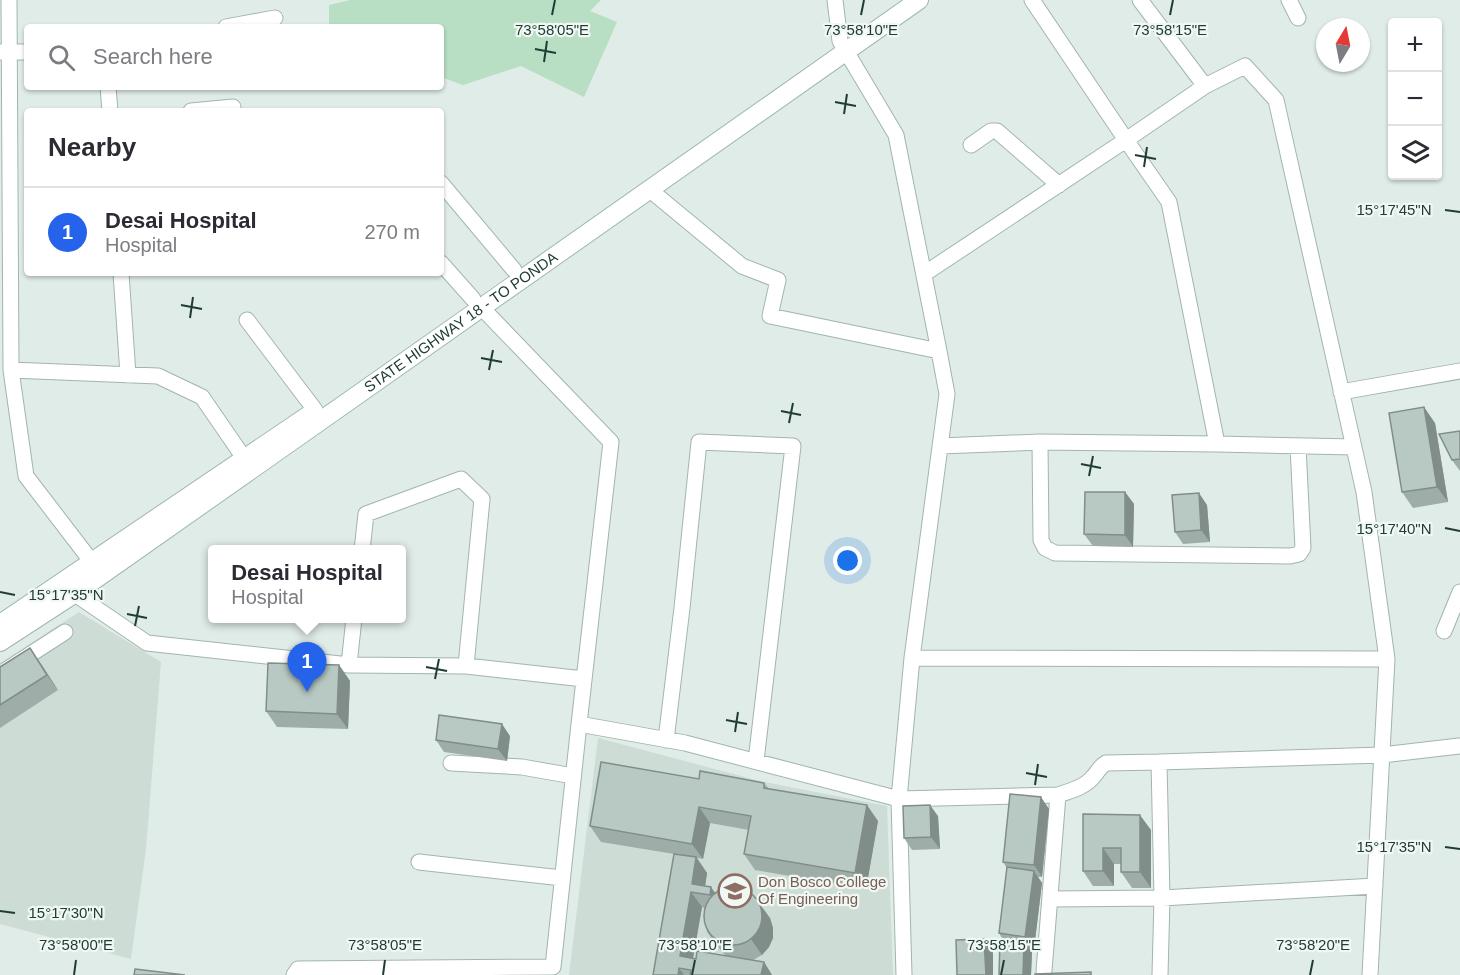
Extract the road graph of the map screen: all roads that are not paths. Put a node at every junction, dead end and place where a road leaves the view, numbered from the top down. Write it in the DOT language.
graph roads {
  1 [pos="9,0"];
  2 [pos="835,0"];
  3 [pos="898,0"];
  4 [pos="919,0"];
  5 [pos="1032,0"];
  6 [pos="1140,0"];
  7 [pos="1289,0"];
  8 [pos="274,18"];
  9 [pos="1298,18"];
  10 [pos="242,24"];
  11 [pos="843,46"];
  12 [pos="4,52"];
  13 [pos="24,52"];
  14 [pos="1205,86"];
  15 [pos="108,90"];
  16 [pos="233,107"];
  17 [pos="110,108"];
  18 [pos="222,108"];
  19 [pos="5,118"];
  20 [pos="1126,140"];
  21 [pos="971,145"];
  22 [pos="1059,185"];
  23 [pos="444,187"];
  24 [pos="650,190"];
  25 [pos="444,266"];
  26 [pos="514,270"];
  27 [pos="924,274"];
  28 [pos="121,276"];
  29 [pos="5,280"];
  30 [pos="477,303"];
  31 [pos="247,320"];
  32 [pos="939,351"];
  33 [pos="11,370"];
  34 [pos="1460,371"];
  35 [pos="128,375"];
  36 [pos="1341,392"];
  37 [pos="315,410"];
  38 [pos="1040,442"];
  39 [pos="1217,444"];
  40 [pos="940,446"];
  41 [pos="1299,446"];
  42 [pos="1354,447"];
  43 [pos="244,458"];
  44 [pos="362,545"];
  45 [pos="97,568"];
  46 [pos="70,588"];
  47 [pos="1460,592"];
  48 [pos="353,623"];
  49 [pos="0,624"];
  50 [pos="1444,631"];
  51 [pos="65,632"];
  52 [pos="0,642"];
  53 [pos="912,658"];
  54 [pos="1388,660"];
  55 [pos="349,665"];
  56 [pos="466,666"];
  57 [pos="0,674"];
  58 [pos="584,679"];
  59 [pos="579,724"];
  60 [pos="666,740"];
  61 [pos="1459,746"];
  62 [pos="1382,755"];
  63 [pos="756,761"];
  64 [pos="1159,762"];
  65 [pos="451,763"];
  66 [pos="573,776"];
  67 [pos="1058,795"];
  68 [pos="899,799"];
  69 [pos="419,862"];
  70 [pos="562,878"];
  71 [pos="1375,886"];
  72 [pos="1162,898"];
  73 [pos="1051,899"];
  74 [pos="1044,971"];
  75 [pos="294,975"];
  76 [pos="904,975"];
  77 [pos="1160,975"];
  78 [pos="1370,975"];
  1 -- 12 [label="street"];
  2 -- 11 [label="street"];
  3 -- 11 [label="main road, STATE HIGHWAY 18 - TO PONDA"];
  4 -- 11 [label="main road, STATE HIGHWAY 18 - TO PONDA"];
  5 -- 20 [label="street"];
  6 -- 14 [label="street"];
  7 -- 9 [label="street"];
  8 -- 10 [label="street"];
  11 -- 24 [label="main road, STATE HIGHWAY 18 - TO PONDA"];
  11 -- 26 [label="main road, STATE HIGHWAY 18 - TO PONDA"];
  11 -- 27 [label="street"];
  12 -- 13 [label="street"];
  12 -- 19 [label="street"];
  14 -- 20 [label="street"];
  14 -- 36 [label="street"];
  15 -- 17 [label="street"];
  16 -- 18 [label="street"];
  19 -- 29 [label="street"];
  20 -- 22 [label="street"];
  20 -- 39 [label="street"];
  21 -- 22 [label="street"];
  22 -- 27 [label="street"];
  23 -- 26 [label="street"];
  24 -- 30 [label="main road, STATE HIGHWAY 18 - TO PONDA"];
  24 -- 32 [label="street"];
  25 -- 30 [label="street"];
  26 -- 30 [label="main road, STATE HIGHWAY 18 - TO PONDA"];
  27 -- 32 [label="street"];
  28 -- 35 [label="street"];
  29 -- 33 [label="street"];
  30 -- 37 [label="main road, STATE HIGHWAY 18 - TO PONDA"];
  30 -- 45 [label="main road, STATE HIGHWAY 18 - TO PONDA"];
  30 -- 58 [label="street"];
  31 -- 37 [label="street"];
  32 -- 40 [label="street"];
  33 -- 35 [label="street"];
  33 -- 45 [label="street"];
  34 -- 36 [label="street"];
  35 -- 43 [label="street"];
  36 -- 42 [label="street"];
  37 -- 43 [label="main road, STATE HIGHWAY 18 - TO PONDA"];
  38 -- 39 [label="street"];
  38 -- 40 [label="street"];
  38 -- 41 [label="street"];
  39 -- 41 [label="street"];
  40 -- 53 [label="street"];
  41 -- 42 [label="street"];
  42 -- 54 [label="street"];
  43 -- 45 [label="main road, STATE HIGHWAY 18 - TO PONDA"];
  44 -- 56 [label="street"];
  45 -- 46 [label="main road, STATE HIGHWAY 18 - TO PONDA"];
  46 -- 49 [label="main road, STATE HIGHWAY 18 - TO PONDA"];
  46 -- 52 [label="main road, STATE HIGHWAY 18 - TO PONDA"];
  46 -- 55 [label="street"];
  47 -- 50 [label="street"];
  48 -- 55 [label="street"];
  51 -- 57 [label="street"];
  53 -- 54 [label="street"];
  53 -- 68 [label="street"];
  54 -- 62 [label="street"];
  55 -- 56 [label="street"];
  56 -- 58 [label="street"];
  58 -- 59 [label="street"];
  59 -- 60 [label="street"];
  59 -- 66 [label="street"];
  60 -- 63 [label="street"];
  60 -- 63 [label="street"];
  61 -- 62 [label="street"];
  62 -- 64 [label="street"];
  62 -- 71 [label="street"];
  63 -- 68 [label="street"];
  64 -- 67 [label="street"];
  64 -- 72 [label="street"];
  65 -- 66 [label="street"];
  66 -- 70 [label="street"];
  67 -- 68 [label="street"];
  67 -- 73 [label="street"];
  68 -- 76 [label="street"];
  69 -- 70 [label="street"];
  70 -- 75 [label="street"];
  71 -- 72 [label="street"];
  71 -- 78 [label="street"];
  72 -- 73 [label="street"];
  72 -- 77 [label="street"];
  73 -- 74 [label="street"];
}
